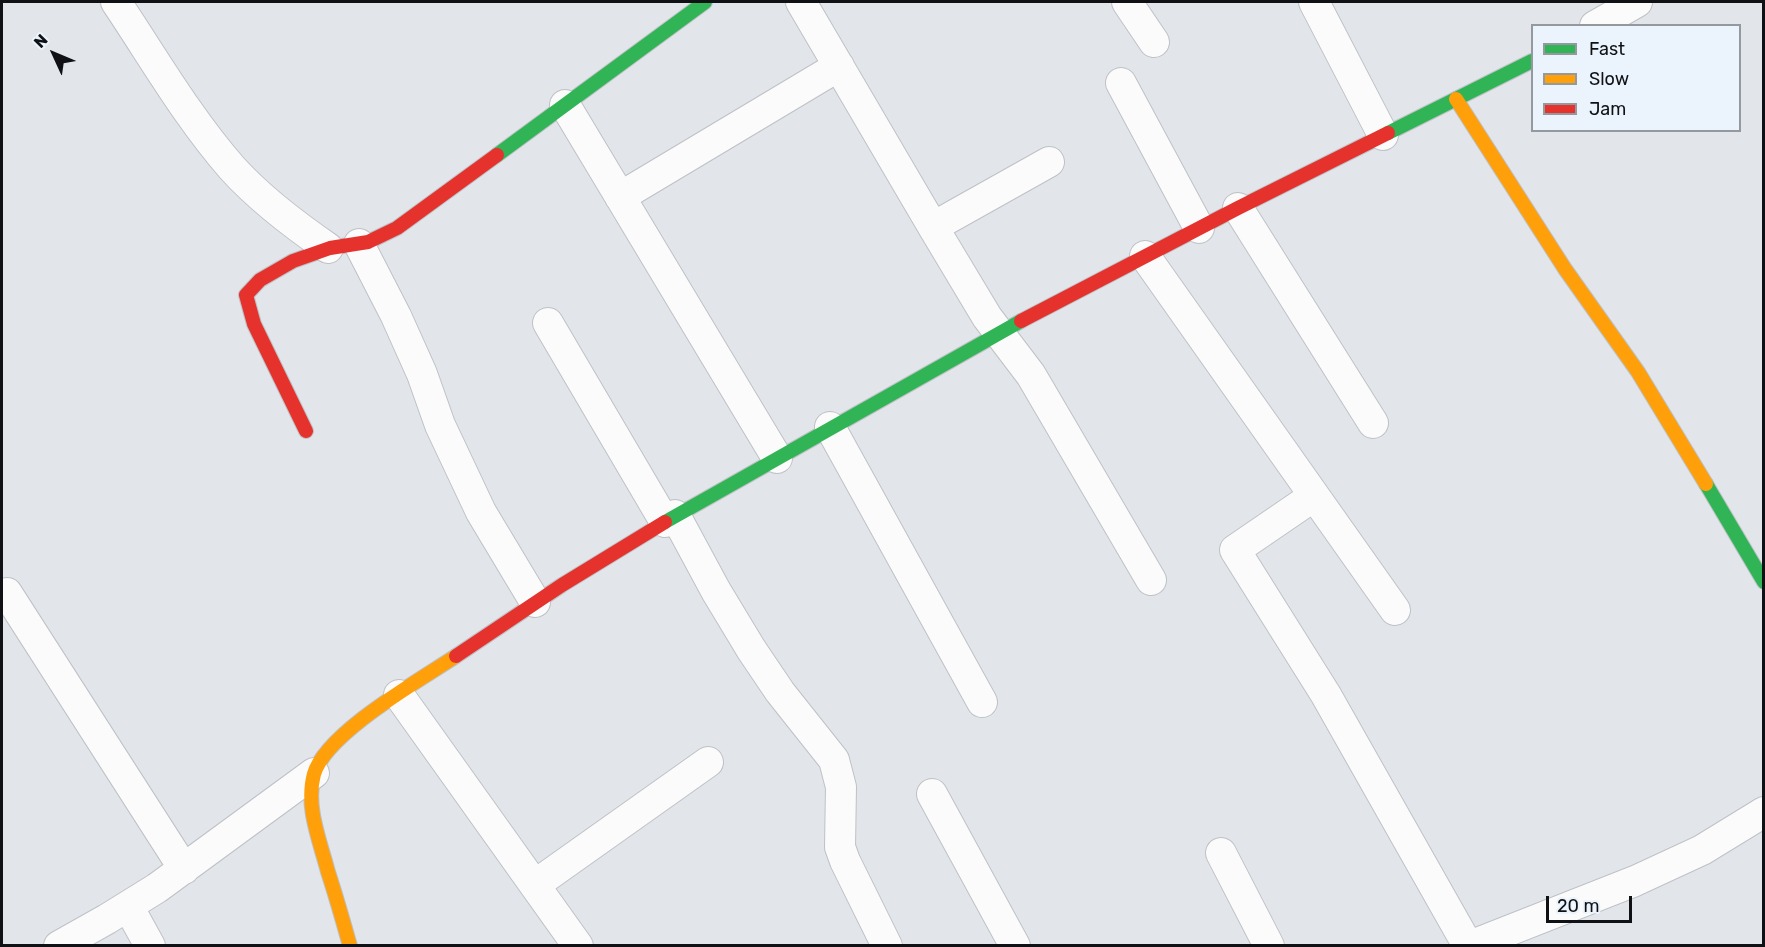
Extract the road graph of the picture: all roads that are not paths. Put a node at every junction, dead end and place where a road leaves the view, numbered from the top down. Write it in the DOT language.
graph roads {
  1 [pos="116,2"];
  2 [pos="705,2"];
  3 [pos="801,2"];
  4 [pos="1127,2"];
  5 [pos="1314,2"];
  6 [pos="1637,2"];
  7 [pos="1598,24"];
  8 [pos="1154,42"];
  9 [pos="1531,61"];
  10 [pos="839,66"];
  11 [pos="1121,83"];
  12 [pos="1456,99"];
  13 [pos="565,105"];
  14 [pos="1383,135"];
  15 [pos="1049,162"];
  16 [pos="620,197"];
  17 [pos="1238,208"];
  18 [pos="933,227"];
  19 [pos="1199,228"];
  20 [pos="359,244"];
  21 [pos="328,248"];
  22 [pos="1145,256"];
  23 [pos="548,323"];
  24 [pos="998,333"];
  25 [pos="1373,423"];
  26 [pos="830,427"];
  27 [pos="306,430"];
  28 [pos="777,458"];
  29 [pos="1314,496"];
  30 [pos="670,519"];
  31 [pos="1151,580"];
  32 [pos="1764,582"];
  33 [pos="7,593"];
  34 [pos="535,602"];
  35 [pos="1395,610"];
  36 [pos="399,695"];
  37 [pos="982,702"];
  38 [pos="708,762"];
  39 [pos="314,773"];
  40 [pos="932,794"];
  41 [pos="1764,812"];
  42 [pos="1221,853"];
  43 [pos="184,869"];
  44 [pos="536,885"];
  45 [pos="128,906"];
  46 [pos="60,945"];
  47 [pos="150,945"];
  48 [pos="350,945"];
  49 [pos="578,945"];
  50 [pos="887,945"];
  51 [pos="1015,945"];
  52 [pos="1269,945"];
  53 [pos="1469,945"];
  1 -- 21 [label="street"];
  2 -- 13 [label="street"];
  3 -- 10 [label="street"];
  4 -- 8 [label="street"];
  5 -- 14 [label="street"];
  6 -- 7 [label="street"];
  9 -- 12 [label="street"];
  10 -- 16 [label="street"];
  10 -- 18 [label="street"];
  11 -- 19 [label="street"];
  12 -- 14 [label="street"];
  12 -- 32 [label="street"];
  13 -- 16 [label="street"];
  13 -- 20 [label="street"];
  14 -- 17 [label="street"];
  15 -- 18 [label="street"];
  16 -- 28 [label="street"];
  17 -- 19 [label="street"];
  17 -- 25 [label="street"];
  18 -- 24 [label="street"];
  19 -- 22 [label="street"];
  20 -- 21 [label="street"];
  20 -- 34 [label="street"];
  21 -- 27 [label="street"];
  22 -- 24 [label="street"];
  22 -- 29 [label="street"];
  23 -- 30 [label="street"];
  24 -- 26 [label="street"];
  24 -- 31 [label="street"];
  26 -- 28 [label="street"];
  26 -- 37 [label="street"];
  28 -- 30 [label="street"];
  29 -- 35 [label="street"];
  29 -- 53 [label="street"];
  30 -- 34 [label="street"];
  30 -- 50 [label="street"];
  33 -- 43 [label="street"];
  34 -- 36 [label="street"];
  36 -- 39 [label="street"];
  36 -- 44 [label="street"];
  38 -- 44 [label="street"];
  39 -- 43 [label="street"];
  39 -- 48 [label="street"];
  40 -- 51 [label="street"];
  41 -- 53 [label="street"];
  42 -- 52 [label="street"];
  43 -- 45 [label="street"];
  44 -- 49 [label="street"];
  45 -- 46 [label="street"];
  45 -- 47 [label="street"];
}
